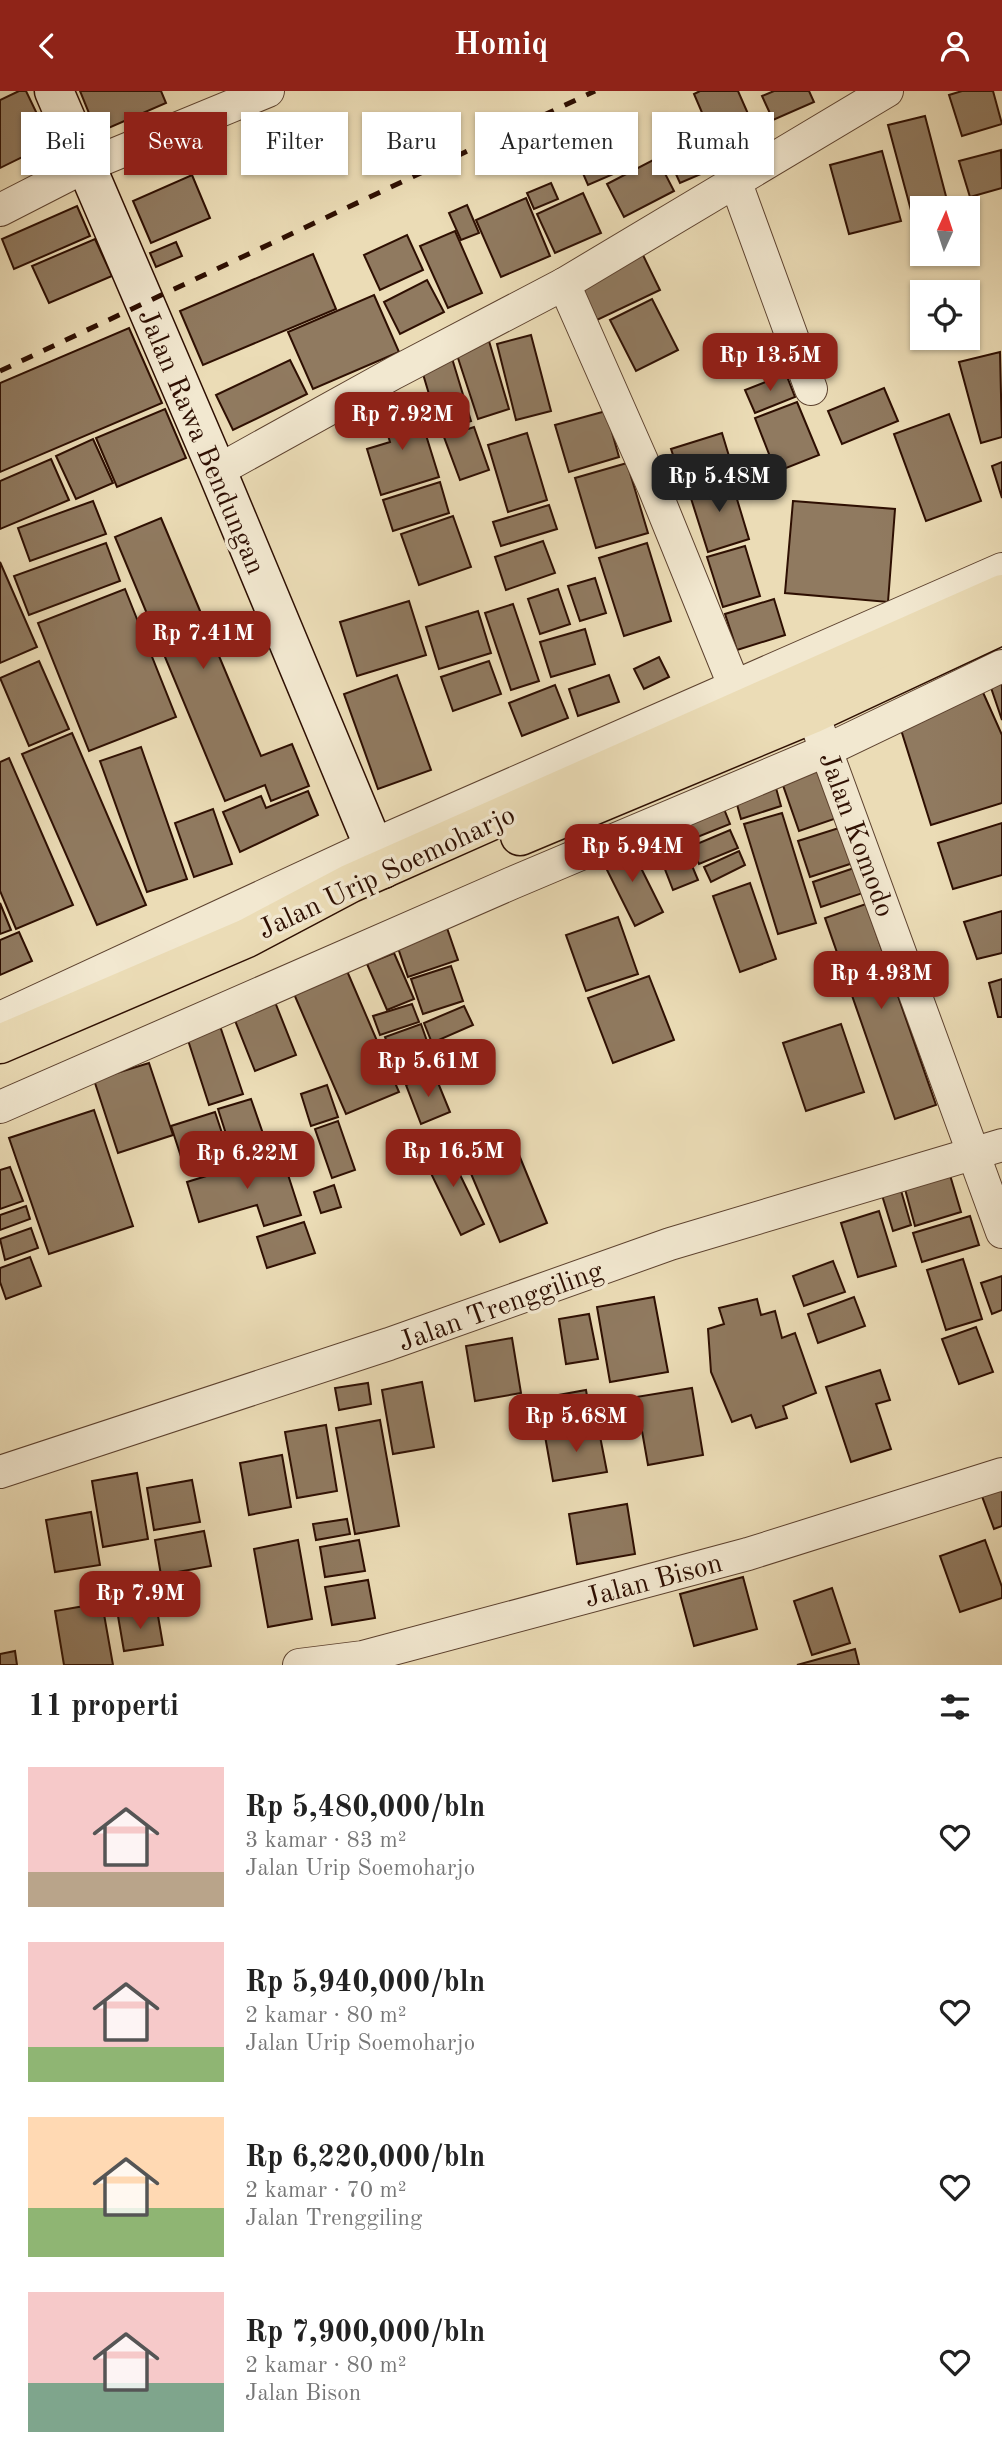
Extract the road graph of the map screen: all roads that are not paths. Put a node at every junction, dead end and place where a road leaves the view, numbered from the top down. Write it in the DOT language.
graph roads {
  1 [pos="54,91"];
  2 [pos="268,91"];
  3 [pos="887,91"];
  4 [pos="63,112"];
  5 [pos="110,156"];
  6 [pos="68,175"];
  7 [pos="90,175"];
  8 [pos="736,183"];
  9 [pos="0,210"];
  10 [pos="564,284"];
  11 [pos="811,389"];
  12 [pos="217,471"];
  13 [pos="1002,569"];
  14 [pos="1002,593"];
  15 [pos="1002,625"];
  16 [pos="1002,666"];
  17 [pos="738,697"];
  18 [pos="812,714"];
  19 [pos="827,750"];
  20 [pos="378,857"];
  21 [pos="0,1018"];
  22 [pos="0,1044"];
  23 [pos="0,1070"];
  24 [pos="0,1107"];
  25 [pos="989,1149"];
  26 [pos="1002,1232"];
  27 [pos="0,1472"];
  28 [pos="1002,1474"];
  29 [pos="299,1665"];
  1 -- 4 [label="street, Jalan Rawa Bendungan"];
  2 -- 5 [label="street"];
  3 -- 8 [label="street"];
  6 -- 9 [label="street"];
  7 -- 12 [label="street, Jalan Rawa Bendungan"];
  8 -- 10 [label="street"];
  8 -- 11 [label="street"];
  10 -- 12 [label="street"];
  10 -- 17 [label="street"];
  12 -- 20 [label="street, Jalan Rawa Bendungan"];
  13 -- 17 [label="street"];
  14 -- 17 [label="highway, Jalan Urip Soemoharjo"];
  15 -- 18 [label="highway, Jalan Urip Soemoharjo"];
  16 -- 19 [label="street"];
  17 -- 20 [label="highway, Jalan Urip Soemoharjo"];
  18 -- 19 [label="street, Jalan Komodo"];
  18 -- 23 [label="highway, Jalan Urip Soemoharjo"];
  19 -- 24 [label="street"];
  19 -- 25 [label="street, Jalan Komodo"];
  20 -- 21 [label="street"];
  20 -- 22 [label="highway, Jalan Urip Soemoharjo"];
  25 -- 26 [label="street, Jalan Komodo"];
  25 -- 27 [label="street, Jalan Trenggiling"];
  28 -- 29 [label="street, Jalan Bison"];
}
